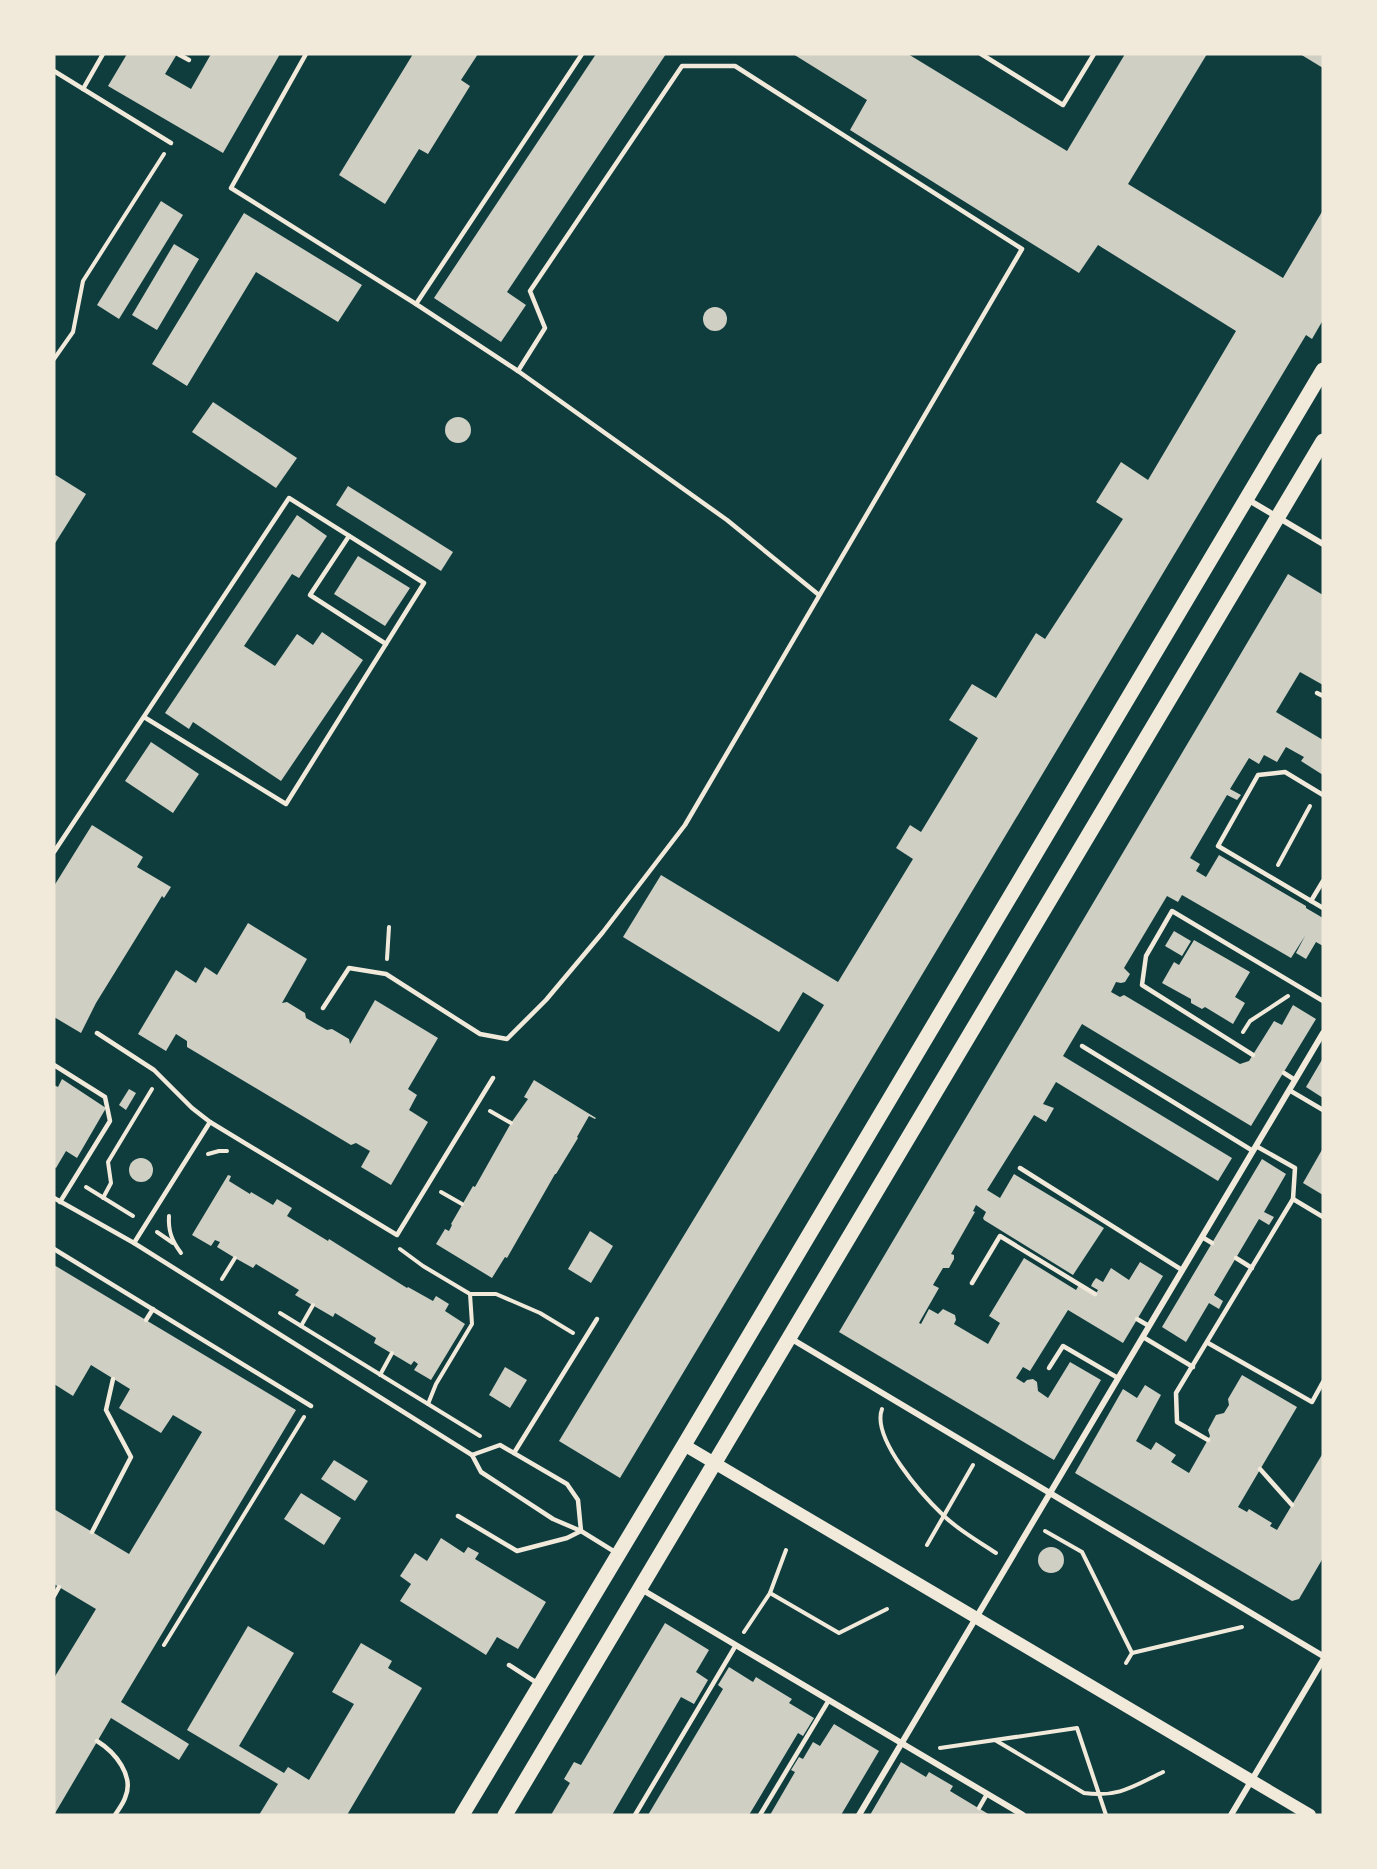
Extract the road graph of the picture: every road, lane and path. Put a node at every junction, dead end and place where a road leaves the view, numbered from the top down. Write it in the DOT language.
graph roads {
  1 [pos="103,54"];
  2 [pos="178,54"];
  3 [pos="306,54"];
  4 [pos="582,54"];
  5 [pos="981,54"];
  6 [pos="1094,54"];
  7 [pos="189,60"];
  8 [pos="54,71"];
  9 [pos="83,90"];
  10 [pos="171,143"];
  11 [pos="416,304"];
  12 [pos="54,359"];
  13 [pos="1323,370"];
  14 [pos="518,371"];
  15 [pos="1323,441"];
  16 [pos="1246,499"];
  17 [pos="1278,518"];
  18 [pos="349,536"];
  19 [pos="1323,544"];
  20 [pos="819,595"];
  21 [pos="386,644"];
  22 [pos="1317,693"];
  23 [pos="1323,696"];
  24 [pos="144,717"];
  25 [pos="1320,793"];
  26 [pos="54,852"];
  27 [pos="1270,878"];
  28 [pos="1323,881"];
  29 [pos="1311,901"];
  30 [pos="1323,908"];
  31 [pos="388,927"];
  32 [pos="386,974"];
  33 [pos="1302,988"];
  34 [pos="1323,1001"];
  35 [pos="323,1008"];
  36 [pos="97,1033"];
  37 [pos="1323,1033"];
  38 [pos="1236,1044"];
  39 [pos="1082,1046"];
  40 [pos="1253,1055"];
  41 [pos="54,1065"];
  42 [pos="1284,1073"];
  43 [pos="160,1075"];
  44 [pos="493,1078"];
  45 [pos="1295,1080"];
  46 [pos="1289,1090"];
  47 [pos="484,1107"];
  48 [pos="1323,1110"];
  49 [pos="210,1122"];
  50 [pos="511,1123"];
  51 [pos="1255,1148"];
  52 [pos="230,1151"];
  53 [pos="200,1161"];
  54 [pos="1020,1167"];
  55 [pos="74,1180"];
  56 [pos="435,1188"];
  57 [pos="54,1198"];
  58 [pos="103,1198"];
  59 [pos="1293,1199"];
  60 [pos="60,1202"];
  61 [pos="462,1204"];
  62 [pos="171,1211"];
  63 [pos="1323,1217"];
  64 [pos="146,1224"];
  65 [pos="1202,1237"];
  66 [pos="174,1243"];
  67 [pos="1212,1243"];
  68 [pos="134,1244"];
  69 [pos="399,1248"];
  70 [pos="54,1249"];
  71 [pos="182,1254"];
  72 [pos="235,1258"];
  73 [pos="1236,1258"];
  74 [pos="1252,1268"];
  75 [pos="1182,1270"];
  76 [pos="212,1273"];
  77 [pos="222,1279"];
  78 [pos="972,1283"];
  79 [pos="232,1285"];
  80 [pos="470,1294"];
  81 [pos="1095,1294"];
  82 [pos="313,1305"];
  83 [pos="271,1308"];
  84 [pos="153,1309"];
  85 [pos="597,1319"];
  86 [pos="1137,1319"];
  87 [pos="146,1320"];
  88 [pos="301,1326"];
  89 [pos="1149,1326"];
  90 [pos="1143,1337"];
  91 [pos="788,1338"];
  92 [pos="584,1340"];
  93 [pos="1208,1343"];
  94 [pos="392,1353"];
  95 [pos="1192,1367"];
  96 [pos="1049,1368"];
  97 [pos="380,1375"];
  98 [pos="1118,1378"];
  99 [pos="113,1379"];
  100 [pos="1323,1382"];
  101 [pos="888,1397"];
  102 [pos="428,1404"];
  103 [pos="311,1407"];
  104 [pos="1208,1440"];
  105 [pos="500,1445"];
  106 [pos="684,1445"];
  107 [pos="980,1452"];
  108 [pos="514,1453"];
  109 [pos="472,1455"];
  110 [pos="714,1462"];
  111 [pos="1260,1469"];
  112 [pos="1050,1493"];
  113 [pos="1292,1505"];
  114 [pos="458,1516"];
  115 [pos="944,1516"];
  116 [pos="1040,1528"];
  117 [pos="581,1531"];
  118 [pos="92,1532"];
  119 [pos="927,1545"];
  120 [pos="786,1550"];
  121 [pos="996,1553"];
  122 [pos="618,1554"];
  123 [pos="59,1587"];
  124 [pos="640,1588"];
  125 [pos="770,1593"];
  126 [pos="54,1596"];
  127 [pos="887,1610"];
  128 [pos="1255,1616"];
  129 [pos="976,1617"];
  130 [pos="164,1645"];
  131 [pos="736,1645"];
  132 [pos="1132,1653"];
  133 [pos="1323,1658"];
  134 [pos="1126,1663"];
  135 [pos="509,1665"];
  136 [pos="540,1684"];
  137 [pos="829,1700"];
  138 [pos="994,1740"];
  139 [pos="98,1741"];
  140 [pos="902,1743"];
  141 [pos="941,1747"];
  142 [pos="1163,1772"];
  143 [pos="1251,1780"];
  144 [pos="987,1794"];
  145 [pos="1099,1795"];
  146 [pos="979,1808"];
  147 [pos="115,1815"];
  148 [pos="462,1815"];
  149 [pos="505,1815"];
  150 [pos="635,1815"];
  151 [pos="760,1815"];
  152 [pos="859,1815"];
  153 [pos="1023,1815"];
  154 [pos="1106,1815"];
  155 [pos="1231,1815"];
  156 [pos="1310,1815"];
  1 -- 9 [label="lane"];
  2 -- 7 [label="lane"];
  3 -- 11 [label="lane"];
  4 -- 11 [label="lane"];
  5 -- 6 [label="lane"];
  8 -- 9 [label="lane"];
  9 -- 10 [label="lane"];
  10 -- 12 [label="path"];
  11 -- 14 [label="lane"];
  13 -- 16 [label="main road"];
  14 -- 20 [label="lane"];
  14 -- 20 [label="lane"];
  15 -- 17 [label="main road"];
  16 -- 17 [label="street"];
  16 -- 106 [label="main road"];
  17 -- 19 [label="street"];
  17 -- 91 [label="main road"];
  18 -- 21 [label="lane"];
  18 -- 21 [label="lane"];
  18 -- 24 [label="lane"];
  20 -- 32 [label="lane"];
  21 -- 24 [label="lane"];
  22 -- 23 [label="lane"];
  24 -- 26 [label="lane"];
  25 -- 27 [label="path"];
  25 -- 27 [label="lane"];
  27 -- 29 [label="lane"];
  28 -- 29 [label="lane"];
  29 -- 30 [label="lane"];
  31 -- 32 [label="path"];
  32 -- 35 [label="lane"];
  33 -- 34 [label="lane"];
  33 -- 38 [label="path"];
  33 -- 38 [label="lane"];
  36 -- 43 [label="lane"];
  37 -- 45 [label="street"];
  38 -- 40 [label="lane"];
  39 -- 51 [label="lane"];
  41 -- 55 [label="lane"];
  42 -- 45 [label="lane"];
  43 -- 49 [label="lane"];
  43 -- 58 [label="path"];
  44 -- 49 [label="lane"];
  45 -- 46 [label="street"];
  46 -- 48 [label="lane"];
  46 -- 51 [label="street"];
  47 -- 50 [label="path"];
  49 -- 64 [label="lane"];
  51 -- 59 [label="lane"];
  51 -- 65 [label="street"];
  52 -- 53 [label="path"];
  54 -- 75 [label="lane"];
  55 -- 58 [label="path"];
  55 -- 60 [label="lane"];
  56 -- 61 [label="path"];
  57 -- 60 [label="lane"];
  58 -- 64 [label="path"];
  59 -- 63 [label="lane"];
  59 -- 74 [label="lane"];
  60 -- 68 [label="lane"];
  62 -- 66 [label="path"];
  64 -- 66 [label="path"];
  64 -- 68 [label="lane"];
  65 -- 67 [label="lane"];
  65 -- 75 [label="street"];
  66 -- 71 [label="path"];
  68 -- 109 [label="lane"];
  69 -- 80 [label="path"];
  70 -- 84 [label="lane"];
  72 -- 77 [label="path"];
  73 -- 74 [label="lane"];
  74 -- 93 [label="lane"];
  75 -- 89 [label="street"];
  76 -- 77 [label="path"];
  77 -- 79 [label="path"];
  78 -- 81 [label="lane"];
  80 -- 92 [label="path"];
  80 -- 102 [label="path"];
  82 -- 88 [label="path"];
  83 -- 88 [label="path"];
  84 -- 87 [label="lane"];
  84 -- 103 [label="lane"];
  85 -- 92 [label="lane"];
  86 -- 89 [label="lane"];
  88 -- 97 [label="path"];
  89 -- 90 [label="street"];
  90 -- 95 [label="lane"];
  90 -- 98 [label="street"];
  91 -- 101 [label="street"];
  91 -- 110 [label="main road"];
  92 -- 108 [label="lane"];
  93 -- 95 [label="lane"];
  93 -- 100 [label="lane"];
  94 -- 97 [label="path"];
  95 -- 104 [label="lane"];
  96 -- 98 [label="lane"];
  97 -- 102 [label="path"];
  98 -- 112 [label="street"];
  99 -- 118 [label="lane"];
  101 -- 107 [label="street"];
  101 -- 115 [label="path"];
  102 -- 105 [label="path"];
  103 -- 130 [label="path"];
  105 -- 108 [label="lane"];
  105 -- 109 [label="lane"];
  106 -- 110 [label="main road"];
  106 -- 122 [label="main road"];
  107 -- 112 [label="street"];
  107 -- 115 [label="path"];
  108 -- 117 [label="lane"];
  109 -- 117 [label="lane"];
  110 -- 124 [label="main road"];
  110 -- 129 [label="main road"];
  111 -- 113 [label="lane"];
  112 -- 128 [label="street"];
  112 -- 129 [label="street"];
  114 -- 117 [label="lane"];
  115 -- 119 [label="path"];
  115 -- 121 [label="path"];
  116 -- 132 [label="path"];
  117 -- 122 [label="lane"];
  120 -- 125 [label="path"];
  122 -- 136 [label="main road"];
  123 -- 126 [label="lane"];
  124 -- 131 [label="street"];
  124 -- 149 [label="main road"];
  125 -- 127 [label="path"];
  125 -- 131 [label="path"];
  128 -- 132 [label="path"];
  128 -- 133 [label="street"];
  129 -- 140 [label="street"];
  129 -- 143 [label="main road"];
  131 -- 137 [label="street"];
  131 -- 150 [label="lane"];
  132 -- 134 [label="path"];
  133 -- 143 [label="street"];
  135 -- 136 [label="lane"];
  136 -- 148 [label="main road"];
  137 -- 140 [label="street"];
  137 -- 151 [label="lane"];
  138 -- 141 [label="path"];
  138 -- 145 [label="path"];
  138 -- 145 [label="path"];
  139 -- 147 [label="lane"];
  140 -- 144 [label="street"];
  140 -- 152 [label="street"];
  142 -- 145 [label="path"];
  143 -- 155 [label="street"];
  143 -- 156 [label="main road"];
  144 -- 146 [label="lane"];
  144 -- 153 [label="street"];
  145 -- 154 [label="path"];
}
